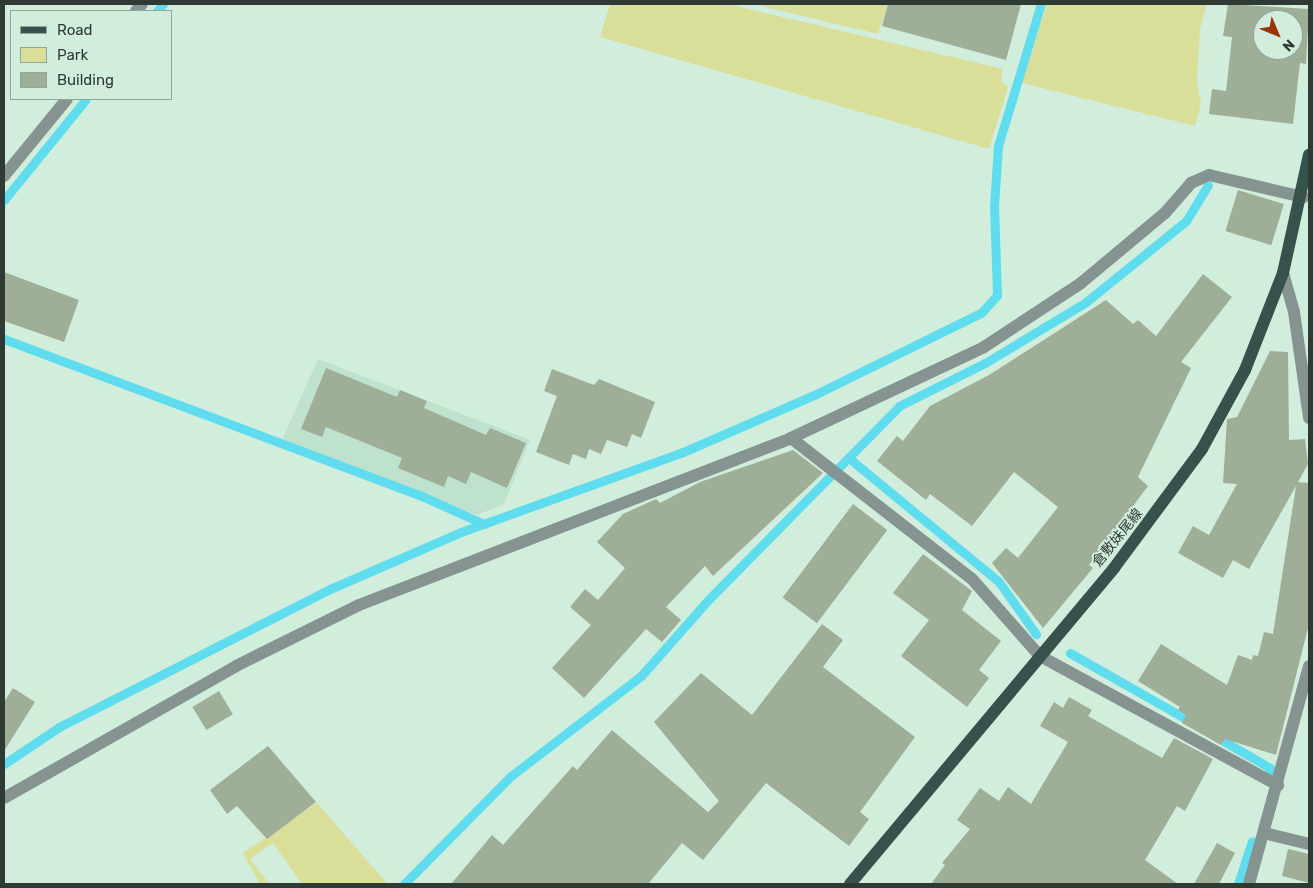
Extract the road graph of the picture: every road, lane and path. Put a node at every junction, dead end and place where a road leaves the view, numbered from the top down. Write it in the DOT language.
graph roads {
  1 [pos="66,100"];
  2 [pos="1309,155"];
  3 [pos="4,176"];
  4 [pos="1303,196"];
  5 [pos="1284,273"];
  6 [pos="1309,418"];
  7 [pos="791,438"];
  8 [pos="1040,656"];
  9 [pos="1309,666"];
  10 [pos="1278,785"];
  11 [pos="4,798"];
  12 [pos="1264,833"];
  13 [pos="1309,844"];
  14 [pos="850,884"];
  15 [pos="1249,884"];
  1 -- 3 [label="street"];
  2 -- 4 [label="main road, 倉敷妹尾線"];
  4 -- 5 [label="main road, 倉敷妹尾線"];
  4 -- 7 [label="street"];
  5 -- 6 [label="street"];
  5 -- 8 [label="main road, 倉敷妹尾線"];
  7 -- 8 [label="street"];
  7 -- 11 [label="street"];
  8 -- 10 [label="street"];
  8 -- 14 [label="main road, 倉敷妹尾線"];
  9 -- 10 [label="street"];
  10 -- 12 [label="street"];
  12 -- 13 [label="street"];
  12 -- 15 [label="street"];
}
